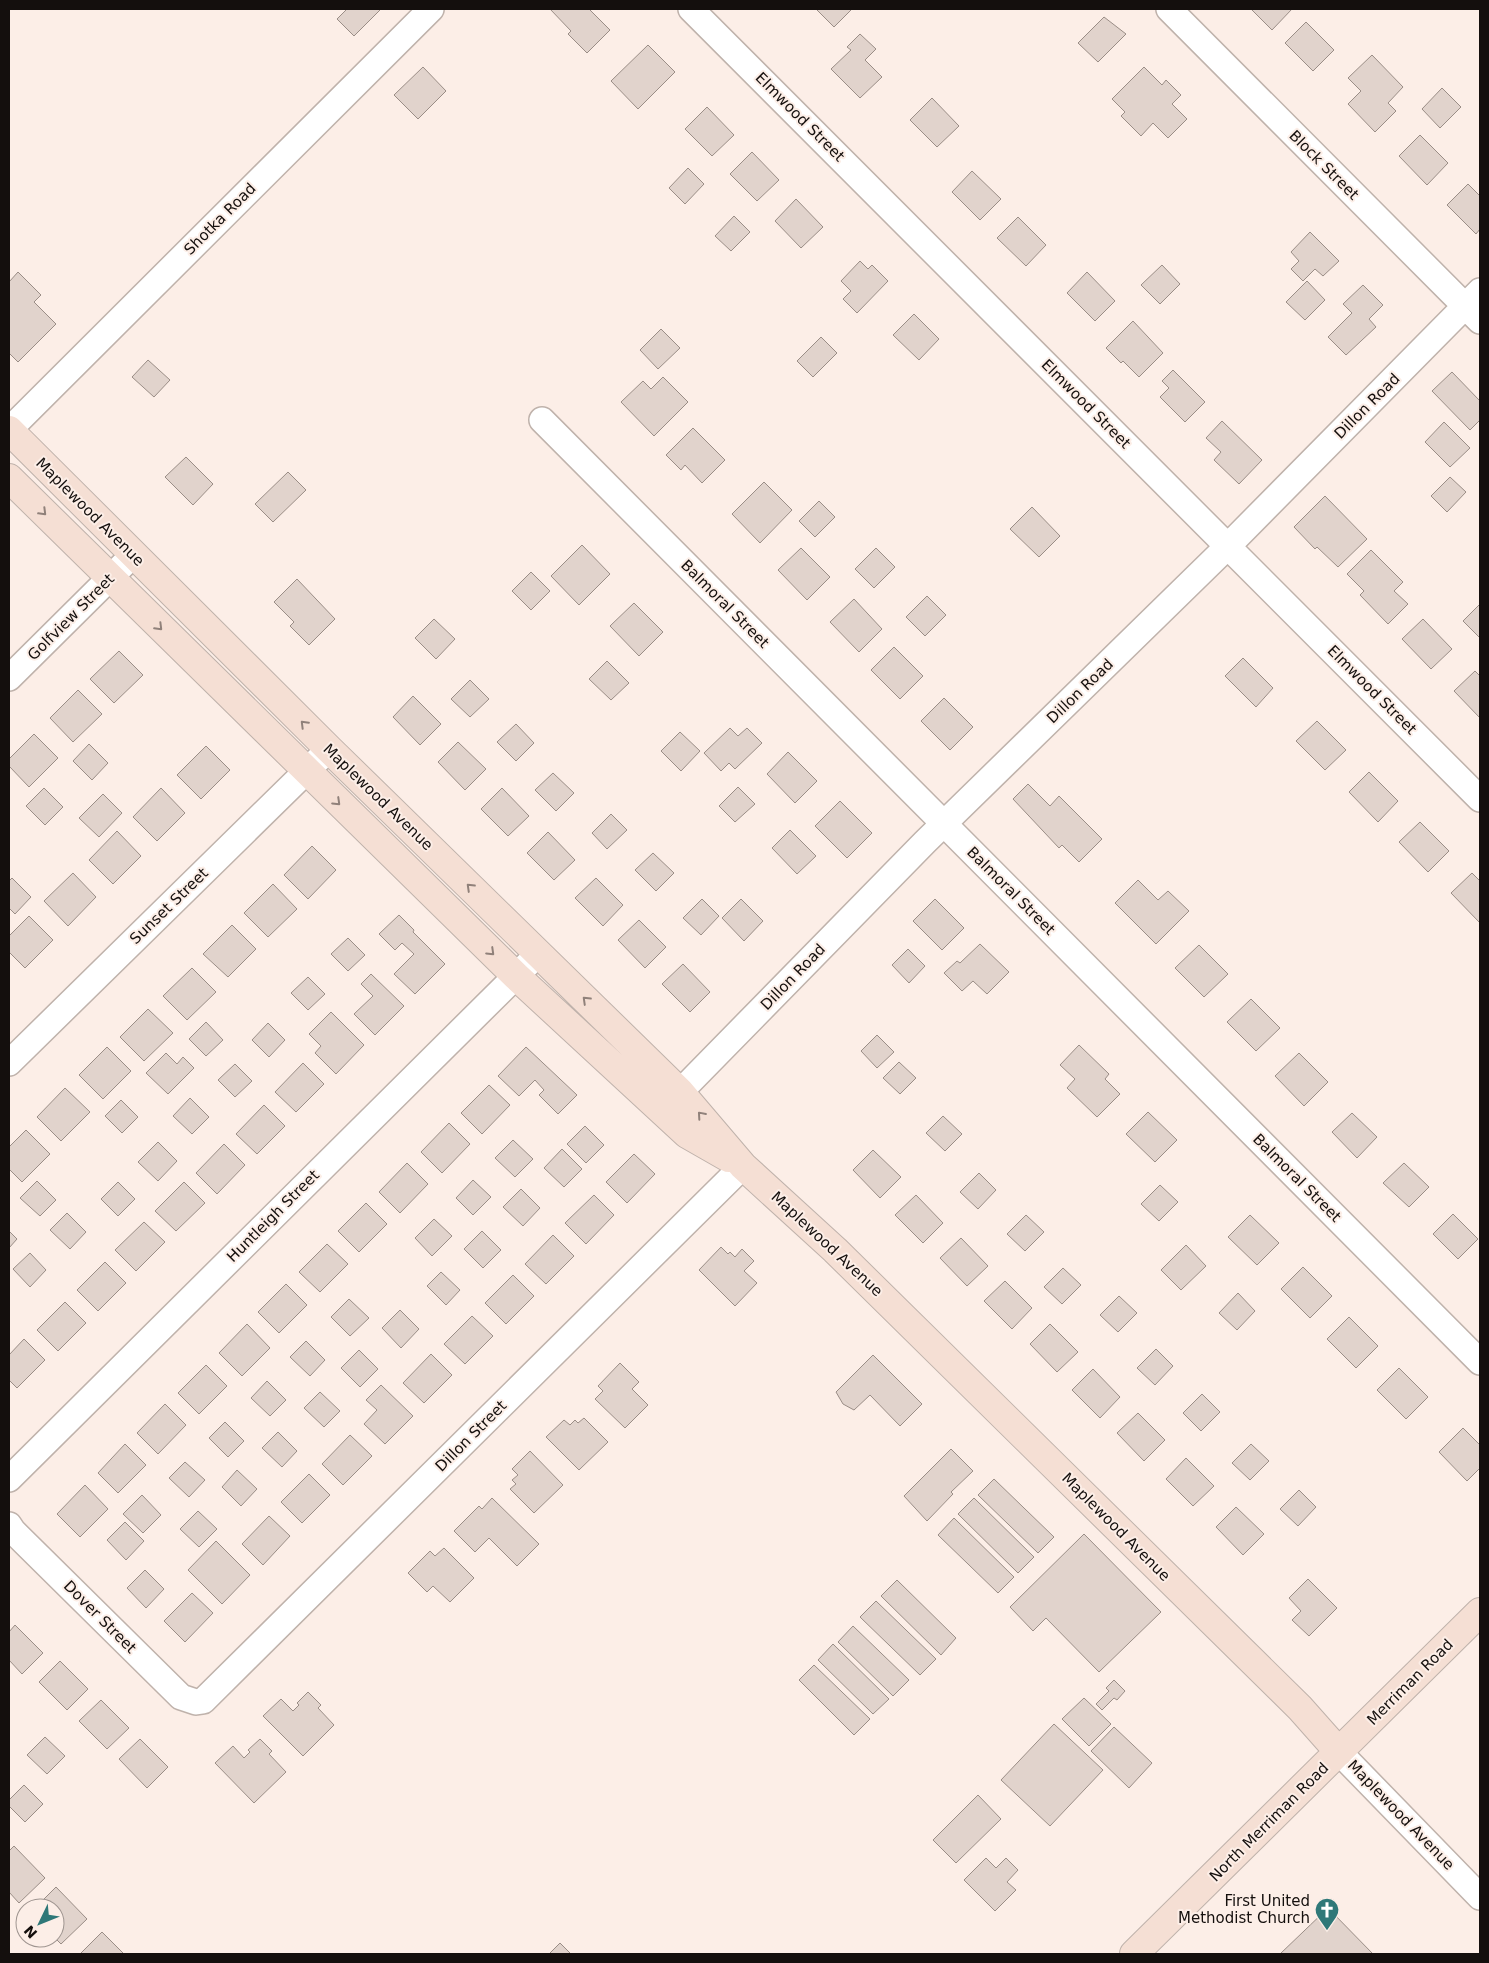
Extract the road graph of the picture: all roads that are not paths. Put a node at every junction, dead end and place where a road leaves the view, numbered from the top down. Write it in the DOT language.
graph roads {
  1 [pos="431,9"];
  2 [pos="691,9"];
  3 [pos="1169,9"];
  4 [pos="1475,306"];
  5 [pos="542,420"];
  6 [pos="9,430"];
  7 [pos="9,478"];
  8 [pos="1228,546"];
  9 [pos="133,555"];
  10 [pos="110,578"];
  11 [pos="9,678"];
  12 [pos="329,749"];
  13 [pos="307,772"];
  14 [pos="1480,799"];
  15 [pos="944,824"];
  16 [pos="538,954"];
  17 [pos="516,976"];
  18 [pos="9,1063"];
  19 [pos="680,1092"];
  20 [pos="744,1166"];
  21 [pos="1480,1362"];
  22 [pos="9,1479"];
  23 [pos="9,1524"];
  24 [pos="1480,1612"];
  25 [pos="196,1702"];
  26 [pos="1339,1752"];
  27 [pos="1480,1897"];
  28 [pos="1134,1954"];
  1 -- 6 [label="street, Shotka Road"];
  2 -- 8 [label="street, Elmwood Street"];
  3 -- 4 [label="street, Block Street"];
  4 -- 8 [label="street, Dillon Road"];
  5 -- 15 [label="street, Balmoral Street"];
  6 -- 9 [label="street, Maplewood Avenue"];
  7 -- 10 [label="street, Maplewood Avenue, one-way"];
  8 -- 14 [label="street, Elmwood Street"];
  8 -- 15 [label="street, Dillon Road"];
  9 -- 10 [label="street, Golfview Street"];
  12 -- 9 [label="street, Maplewood Avenue, one-way"];
  10 -- 11 [label="street, Golfview Street"];
  10 -- 13 [label="street, Maplewood Avenue, one-way"];
  12 -- 13 [label="street, Sunset Street"];
  16 -- 12 [label="street, Maplewood Avenue, one-way"];
  13 -- 17 [label="street, Maplewood Avenue, one-way"];
  13 -- 18 [label="street, Sunset Street"];
  15 -- 19 [label="street, Dillon Road"];
  15 -- 21 [label="street, Balmoral Street"];
  16 -- 17 [label="street, Huntleigh Street"];
  19 -- 16 [label="street, Maplewood Avenue, one-way"];
  17 -- 20 [label="street, Maplewood Avenue"];
  17 -- 22 [label="street, Huntleigh Street"];
  20 -- 19 [label="street, Maplewood Avenue, one-way"];
  20 -- 25 [label="street, Dillon Street"];
  20 -- 26 [label="street, Maplewood Avenue"];
  23 -- 25 [label="street, Dover Street"];
  24 -- 26 [label="street, Merriman Road"];
  26 -- 27 [label="street, Maplewood Avenue"];
  26 -- 28 [label="street, North Merriman Road"];
}
